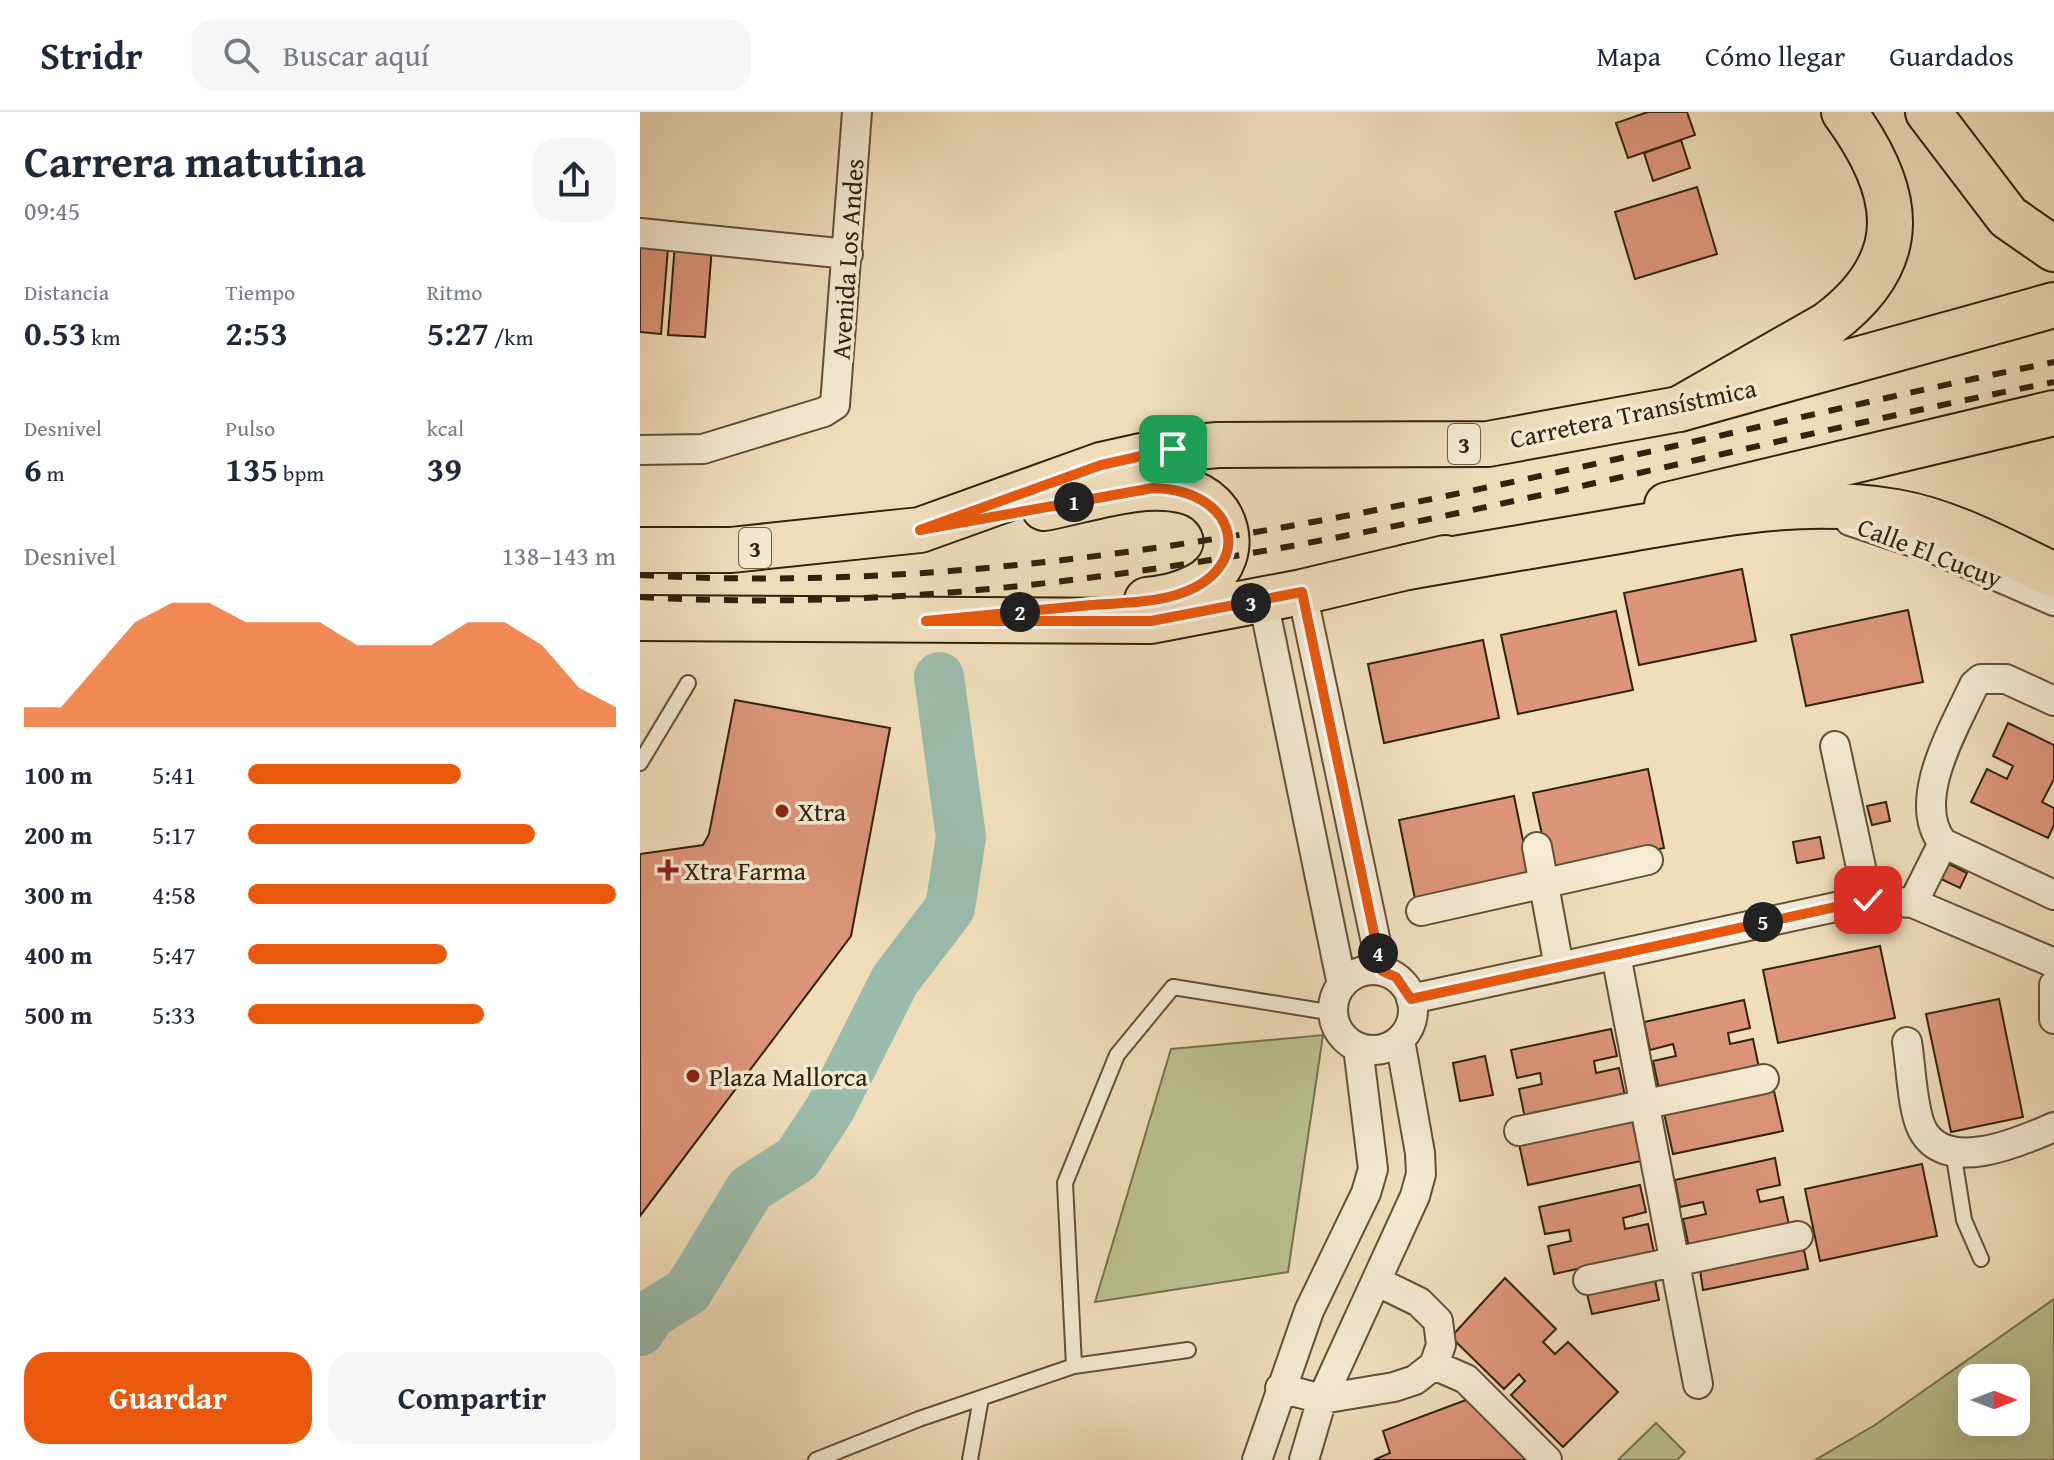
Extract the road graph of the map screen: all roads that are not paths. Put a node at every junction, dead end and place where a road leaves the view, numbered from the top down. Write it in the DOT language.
graph roads {
  1 [pos="857,112"];
  2 [pos="1844,112"];
  3 [pos="1928,112"];
  4 [pos="640,233"];
  5 [pos="2054,249"];
  6 [pos="848,254"];
  7 [pos="2054,305"];
  8 [pos="1679,409"];
  9 [pos="2054,413"];
  10 [pos="640,450"];
  11 [pos="1804,506"];
  12 [pos="920,530"];
  13 [pos="640,550"];
  14 [pos="1407,567"];
  15 [pos="2054,575"];
  16 [pos="1282,596"];
  17 [pos="2054,601"];
  18 [pos="640,618"];
  19 [pos="926,621"];
  20 [pos="688,683"];
  21 [pos="2054,701"];
  22 [pos="1835,746"];
  23 [pos="640,763"];
  24 [pos="1943,843"];
  25 [pos="1537,847"];
  26 [pos="1648,860"];
  27 [pos="1543,883"];
  28 [pos="2054,895"];
  29 [pos="1868,900"];
  30 [pos="1913,903"];
  31 [pos="1421,911"];
  32 [pos="1616,955"];
  33 [pos="2054,963"];
  34 [pos="1559,967"];
  35 [pos="1382,971"];
  36 [pos="1342,985"];
  37 [pos="2054,985"];
  38 [pos="1411,999"];
  39 [pos="1334,1013"];
  40 [pos="2054,1019"];
  41 [pos="1400,1040"];
  42 [pos="1907,1042"];
  43 [pos="1358,1047"];
  44 [pos="1764,1079"];
  45 [pos="1645,1104"];
  46 [pos="2054,1127"];
  47 [pos="1519,1131"];
  48 [pos="1953,1151"];
  49 [pos="1798,1236"];
  50 [pos="1981,1259"];
  51 [pos="1675,1262"];
  52 [pos="1588,1280"];
  53 [pos="1376,1281"];
  54 [pos="1188,1350"];
  55 [pos="1434,1365"];
  56 [pos="1074,1366"];
  57 [pos="1698,1384"];
  58 [pos="1280,1388"];
  59 [pos="981,1398"];
  60 [pos="1322,1399"];
  61 [pos="816,1460"];
  62 [pos="970,1460"];
  63 [pos="1257,1460"];
  64 [pos="1304,1460"];
  65 [pos="1547,1460"];
  1 -- 6 [label="street, Avenida Los Andes"];
  2 -- 8 [label="main road"];
  3 -- 5 [label="main road"];
  4 -- 6 [label="street"];
  6 -- 10 [label="street, Avenida Los Andes"];
  7 -- 8 [label="main road, Carretera Transístmica / 3"];
  8 -- 12 [label="main road, Carretera Transístmica / 3"];
  9 -- 14 [label="main road"];
  11 -- 14 [label="main road"];
  11 -- 15 [label="main road"];
  11 -- 17 [label="street, Calle El Cucuy"];
  12 -- 13 [label="main road, Carretera Transístmica / 3"];
  12 -- 19 [label="main road"];
  14 -- 16 [label="main road"];
  16 -- 19 [label="main road"];
  16 -- 35 [label="street"];
  16 -- 36 [label="street"];
  18 -- 19 [label="main road"];
  20 -- 23 [label="lane"];
  21 -- 24 [label="street"];
  22 -- 29 [label="street"];
  24 -- 28 [label="street"];
  24 -- 30 [label="street"];
  25 -- 27 [label="street"];
  26 -- 27 [label="street"];
  27 -- 31 [label="street"];
  27 -- 34 [label="street"];
  29 -- 30 [label="street"];
  29 -- 32 [label="street"];
  30 -- 33 [label="street"];
  32 -- 34 [label="street"];
  32 -- 45 [label="street"];
  34 -- 38 [label="street"];
  35 -- 36 [label="street"];
  35 -- 38 [label="street"];
  36 -- 39 [label="street"];
  37 -- 40 [label="street"];
  38 -- 41 [label="street"];
  39 -- 43 [label="street"];
  39 -- 56 [label="lane"];
  41 -- 43 [label="street"];
  41 -- 53 [label="street"];
  42 -- 48 [label="street"];
  43 -- 58 [label="street"];
  44 -- 45 [label="street"];
  45 -- 47 [label="street"];
  45 -- 51 [label="street"];
  46 -- 48 [label="street"];
  48 -- 50 [label="lane"];
  49 -- 51 [label="street"];
  51 -- 52 [label="street"];
  51 -- 57 [label="street"];
  53 -- 55 [label="street"];
  53 -- 60 [label="street"];
  54 -- 56 [label="lane"];
  55 -- 60 [label="street"];
  55 -- 65 [label="street"];
  56 -- 59 [label="lane"];
  58 -- 60 [label="street"];
  58 -- 63 [label="street"];
  59 -- 61 [label="lane"];
  59 -- 62 [label="lane"];
  60 -- 64 [label="street"];
}
